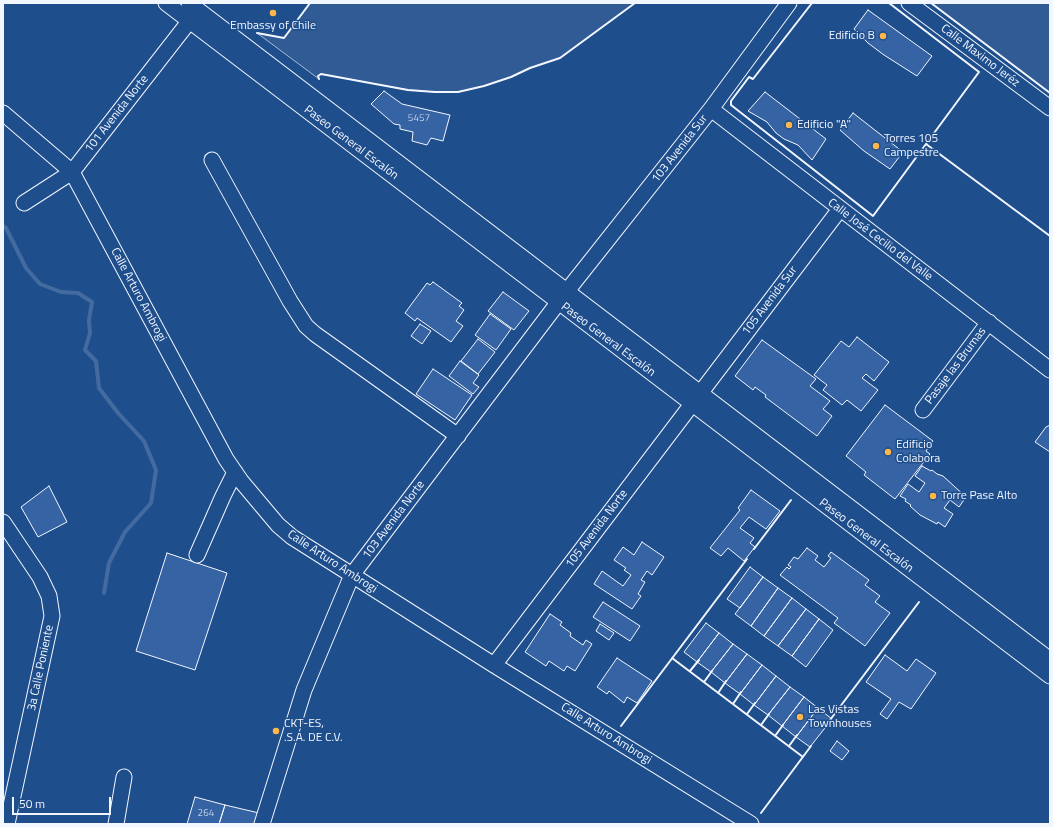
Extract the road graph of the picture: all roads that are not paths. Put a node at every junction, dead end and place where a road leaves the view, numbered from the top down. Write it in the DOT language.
graph roads {
  1 [pos="166,3"];
  2 [pos="789,3"];
  3 [pos="909,3"];
  4 [pos="192,11"];
  5 [pos="1050,108"];
  6 [pos="711,109"];
  7 [pos="3,113"];
  8 [pos="212,160"];
  9 [pos="72,172"];
  10 [pos="24,203"];
  11 [pos="840,209"];
  12 [pos="563,297"];
  13 [pos="989,322"];
  14 [pos="1050,370"];
  15 [pos="696,398"];
  16 [pos="923,410"];
  17 [pos="458,436"];
  18 [pos="235,472"];
  19 [pos="3,522"];
  20 [pos="9,544"];
  21 [pos="197,555"];
  22 [pos="352,575"];
  23 [pos="1050,660"];
  24 [pos="494,665"];
  25 [pos="1050,676"];
  26 [pos="124,777"];
  27 [pos="7,824"];
  28 [pos="116,824"];
  29 [pos="262,824"];
  30 [pos="752,824"];
  1 -- 4 [label="street, Paseo General Escalón"];
  2 -- 6 [label="street, 103 Avenida Sur"];
  3 -- 5 [label="street, Calle Maximo Jeréz"];
  4 -- 9 [label="street, 101 Avenida Norte"];
  4 -- 12 [label="street, Paseo General Escalón"];
  6 -- 11 [label="street, Calle José Cecilio del Valle"];
  6 -- 12 [label="street, 103 Avenida Sur"];
  7 -- 9 [label="street, Calle Arturo Ambrogi"];
  8 -- 17 [label="street"];
  9 -- 10 [label="street, 101 Avenida Norte"];
  9 -- 18 [label="street, Calle Arturo Ambrogi"];
  11 -- 13 [label="street, Calle José Cecilio del Valle"];
  11 -- 15 [label="street, 105 Avenida Sur"];
  12 -- 15 [label="street, Paseo General Escalón"];
  12 -- 17 [label="street, 103 Avenida Norte"];
  13 -- 14 [label="street, Calle José Cecilio del Valle"];
  13 -- 16 [label="street, Pasaje las Brumas"];
  15 -- 23 [label="street, Paseo General Escalón"];
  15 -- 24 [label="street, 105 Avenida Norte"];
  15 -- 25 [label="street, Paseo General Escalón"];
  17 -- 22 [label="street, 103 Avenida Norte"];
  18 -- 21 [label="street"];
  18 -- 22 [label="street, Calle Arturo Ambrogi"];
  19 -- 20 [label="street, 3a Calle Poniente"];
  20 -- 27 [label="street, 3a Calle Poniente"];
  22 -- 24 [label="street, Calle Arturo Ambrogi"];
  22 -- 29 [label="street, 103 Avenida Norte"];
  24 -- 30 [label="street, Calle Arturo Ambrogi"];
  26 -- 28 [label="street"];
}
